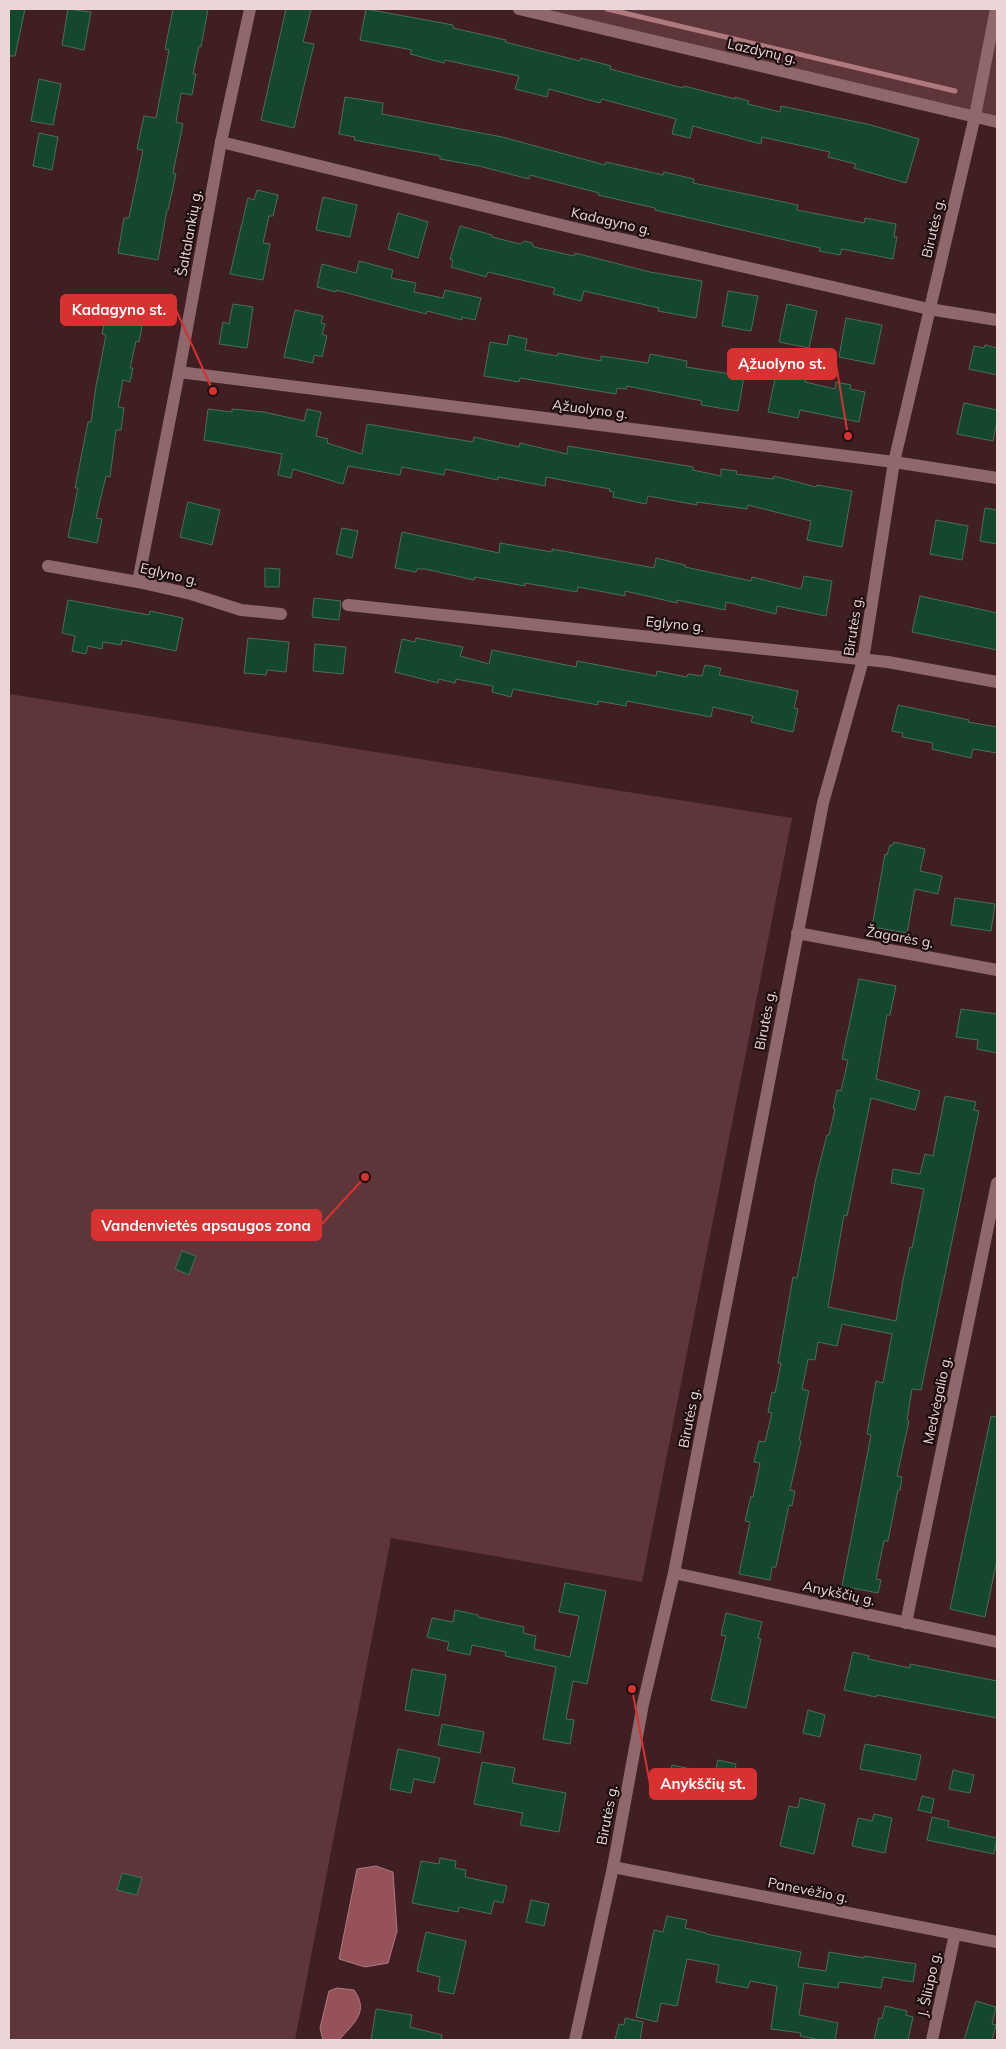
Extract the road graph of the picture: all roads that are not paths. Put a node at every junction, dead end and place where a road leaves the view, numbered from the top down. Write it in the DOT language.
graph roads {
  1 [pos="250,9"];
  2 [pos="519,9"];
  3 [pos="996,9"];
  4 [pos="975,116"];
  5 [pos="997,122"];
  6 [pos="221,142"];
  7 [pos="929,309"];
  8 [pos="997,320"];
  9 [pos="179,372"];
  10 [pos="894,462"];
  11 [pos="997,478"];
  12 [pos="48,566"];
  13 [pos="138,582"];
  14 [pos="348,605"];
  15 [pos="282,614"];
  16 [pos="864,660"];
  17 [pos="997,682"];
  18 [pos="797,933"];
  19 [pos="997,970"];
  20 [pos="997,1183"];
  21 [pos="674,1574"];
  22 [pos="906,1623"];
  23 [pos="997,1642"];
  24 [pos="613,1867"];
  25 [pos="955,1934"];
  26 [pos="997,1942"];
  27 [pos="576,2040"];
  28 [pos="932,2040"];
  1 -- 6 [label="street, Šaltalankių g."];
  2 -- 4 [label="street, Lazdynų g."];
  3 -- 4 [label="street, Birutės g."];
  4 -- 5 [label="street, Lazdynų g."];
  4 -- 7 [label="street, Birutės g."];
  6 -- 7 [label="street, Kadagyno g."];
  6 -- 9 [label="street, Šaltalankių g."];
  7 -- 8 [label="street, Kadagyno g."];
  7 -- 10 [label="street, Birutės g."];
  9 -- 10 [label="street, Ąžuolyno g."];
  9 -- 13 [label="street, Šaltalankių g."];
  10 -- 11 [label="street, Ąžuolyno g."];
  10 -- 16 [label="street, Birutės g."];
  12 -- 13 [label="street, Eglyno g."];
  13 -- 15 [label="street, Eglyno g."];
  14 -- 16 [label="street, Eglyno g."];
  16 -- 17 [label="street, Eglyno g."];
  16 -- 18 [label="street, Birutės g."];
  18 -- 19 [label="street, Žagarės g."];
  18 -- 21 [label="street, Birutės g."];
  20 -- 22 [label="street, Medvėgalio g."];
  21 -- 22 [label="street, Anykščių g."];
  21 -- 24 [label="street, Birutės g."];
  22 -- 23 [label="street, Anykščių g."];
  24 -- 25 [label="street, Panevėžio g."];
  24 -- 27 [label="street, Birutės g."];
  25 -- 26 [label="street, Panevėžio g."];
  25 -- 28 [label="street, J. Šliūpo g."];
}
